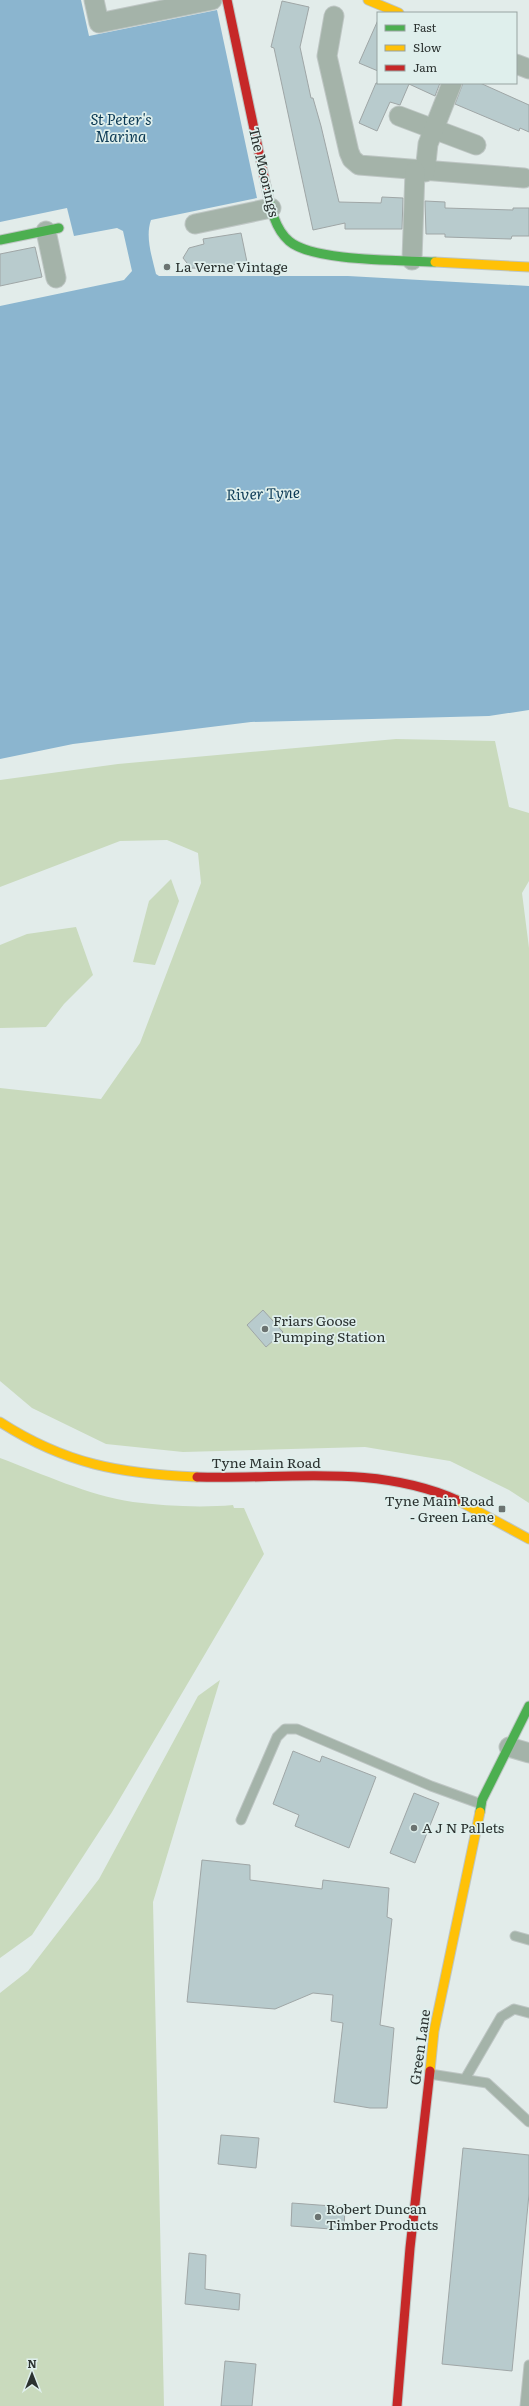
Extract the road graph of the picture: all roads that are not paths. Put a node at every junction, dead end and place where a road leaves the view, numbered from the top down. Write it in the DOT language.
graph roads {
  1 [pos="94,0"];
  2 [pos="212,0"];
  3 [pos="228,0"];
  4 [pos="368,0"];
  5 [pos="397,12"];
  6 [pos="334,16"];
  7 [pos="517,64"];
  8 [pos="529,69"];
  9 [pos="452,84"];
  10 [pos="398,116"];
  11 [pos="433,128"];
  12 [pos="476,145"];
  13 [pos="420,171"];
  14 [pos="524,178"];
  15 [pos="271,208"];
  16 [pos="195,224"];
  17 [pos="52,229"];
  18 [pos="0,240"];
  19 [pos="412,260"];
  20 [pos="529,267"];
  21 [pos="56,278"];
  22 [pos="0,1422"];
  23 [pos="529,1539"];
  24 [pos="529,1706"];
  25 [pos="509,1747"];
  26 [pos="529,1753"];
  27 [pos="481,1804"];
  28 [pos="241,1820"];
  29 [pos="515,1936"];
  30 [pos="529,1940"];
  31 [pos="529,2013"];
  32 [pos="430,2074"];
  33 [pos="465,2079"];
  34 [pos="529,2122"];
  35 [pos="529,2365"];
  36 [pos="529,2371"];
  37 [pos="398,2406"];
  38 [pos="525,2406"];
  1 -- 2 [label="street"];
  3 -- 15 [label="street, The Moorings"];
  4 -- 5 [label="street"];
  6 -- 13 [label="street"];
  7 -- 8 [label="street"];
  9 -- 11 [label="street"];
  10 -- 11 [label="street"];
  11 -- 12 [label="street"];
  11 -- 13 [label="street"];
  13 -- 14 [label="street"];
  13 -- 19 [label="street"];
  15 -- 16 [label="street"];
  15 -- 19 [label="street, The Moorings"];
  17 -- 18 [label="street"];
  17 -- 21 [label="street"];
  19 -- 20 [label="street, The Moorings"];
  22 -- 23 [label="street, Tyne Main Road"];
  24 -- 25 [label="street, Green Lane"];
  25 -- 26 [label="street"];
  25 -- 27 [label="street, Green Lane"];
  27 -- 28 [label="lane"];
  27 -- 32 [label="street, Green Lane"];
  29 -- 30 [label="lane"];
  31 -- 33 [label="lane"];
  32 -- 33 [label="lane"];
  32 -- 37 [label="street, Green Lane"];
  33 -- 34 [label="lane"];
  35 -- 36 [label="lane"];
  36 -- 38 [label="lane"];
}
